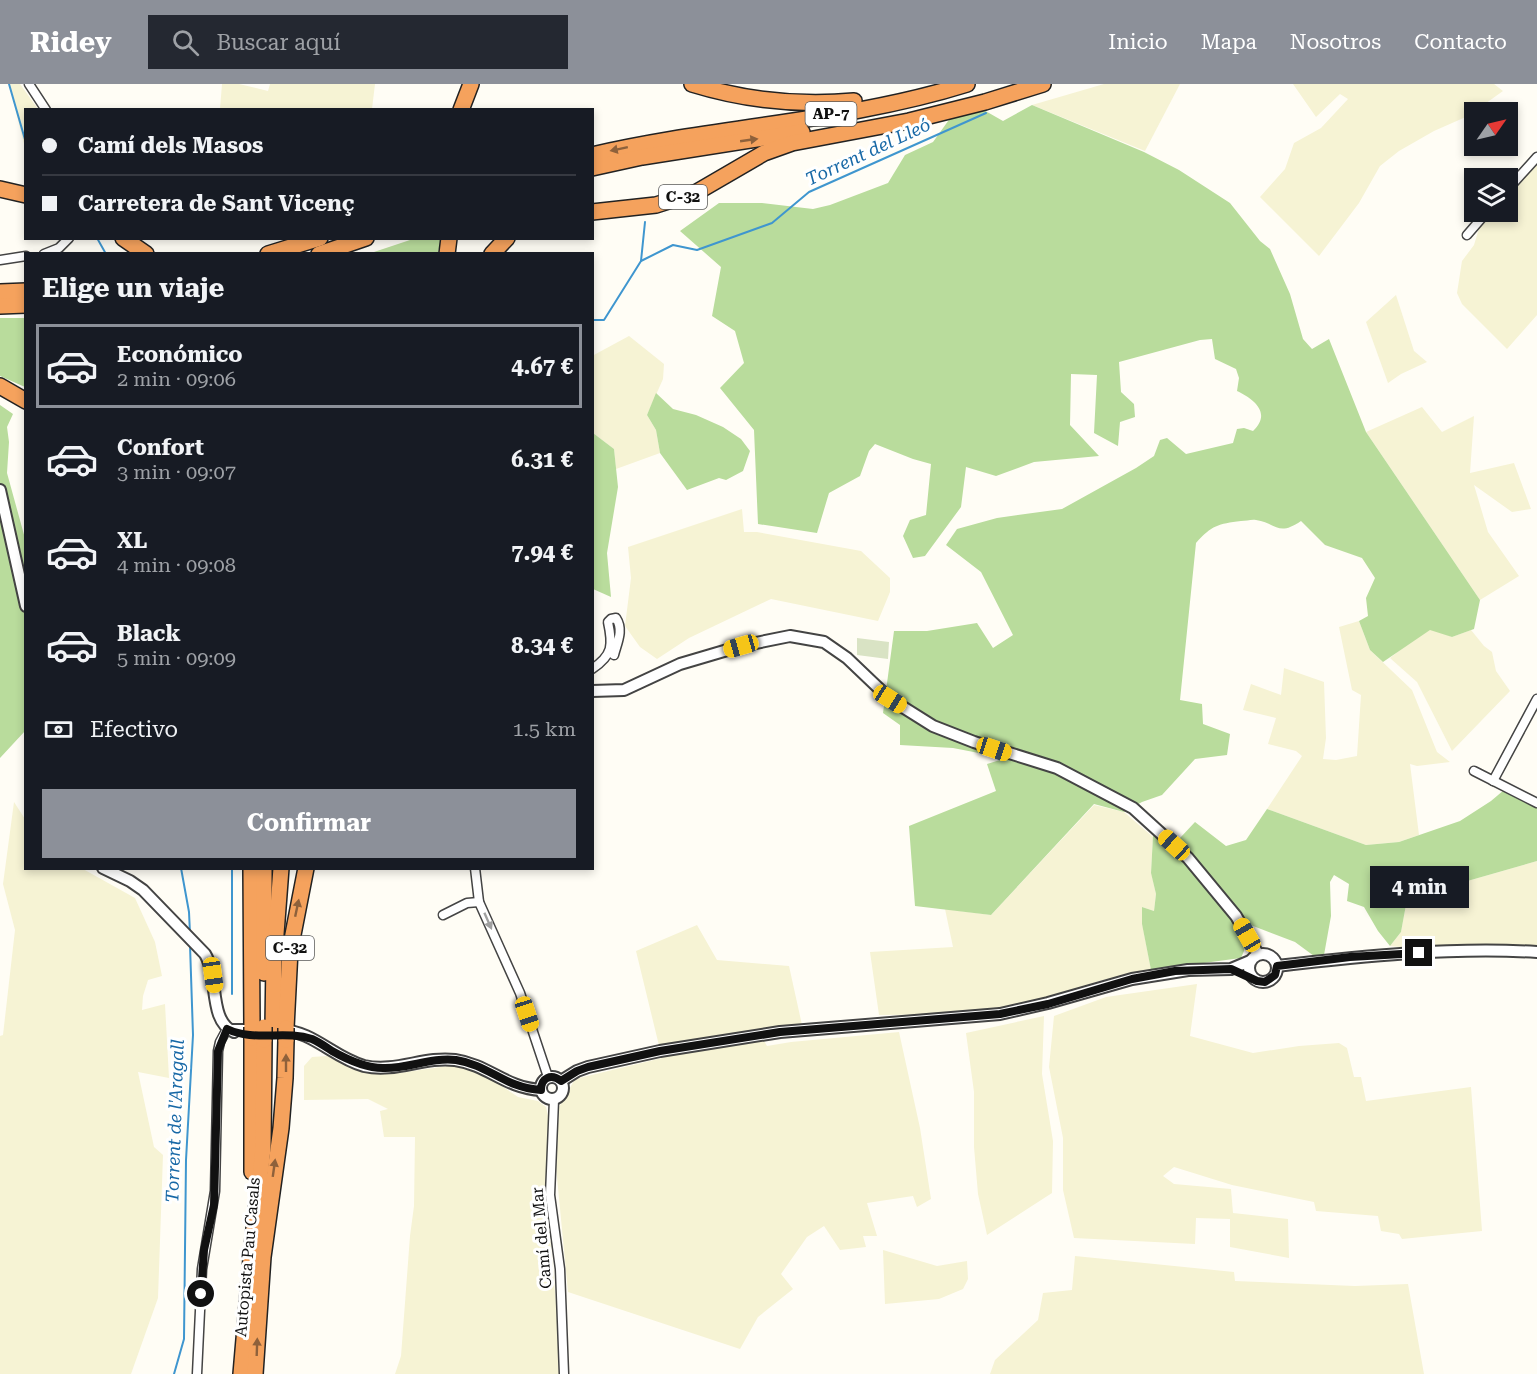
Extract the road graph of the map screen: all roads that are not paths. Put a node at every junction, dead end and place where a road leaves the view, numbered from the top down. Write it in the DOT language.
graph roads {
  1 [pos="29,84"];
  2 [pos="471,84"];
  3 [pos="692,84"];
  4 [pos="952,84"];
  5 [pos="967,84"];
  6 [pos="1017,84"];
  7 [pos="1043,84"];
  8 [pos="45,108"];
  9 [pos="462,108"];
  10 [pos="594,154"];
  11 [pos="1537,157"];
  12 [pos="594,168"];
  13 [pos="1518,178"];
  14 [pos="0,189"];
  15 [pos="24,195"];
  16 [pos="594,212"];
  17 [pos="1478,222"];
  18 [pos="1467,235"];
  19 [pos="67,240"];
  20 [pos="126,240"];
  21 [pos="314,240"];
  22 [pos="360,240"];
  23 [pos="505,240"];
  24 [pos="49,252"];
  25 [pos="143,252"];
  26 [pos="274,252"];
  27 [pos="325,252"];
  28 [pos="494,252"];
  29 [pos="24,256"];
  30 [pos="0,260"];
  31 [pos="24,291"];
  32 [pos="0,292"];
  33 [pos="24,305"];
  34 [pos="0,306"];
  35 [pos="0,387"];
  36 [pos="24,401"];
  37 [pos="0,490"];
  38 [pos="24,597"];
  39 [pos="614,655"];
  40 [pos="594,667"];
  41 [pos="594,690"];
  42 [pos="1536,702"];
  43 [pos="1474,771"];
  44 [pos="1493,781"];
  45 [pos="1537,803"];
  46 [pos="107,870"];
  47 [pos="251,870"];
  48 [pos="264,870"];
  49 [pos="281,870"];
  50 [pos="306,870"];
  51 [pos="475,870"];
  52 [pos="479,902"];
  53 [pos="443,915"];
  54 [pos="1537,952"];
  55 [pos="1254,958"];
  56 [pos="1277,966"];
  57 [pos="1231,969"];
  58 [pos="1253,979"];
  59 [pos="228,1030"];
  60 [pos="269,1033"];
  61 [pos="548,1077"];
  62 [pos="561,1081"];
  63 [pos="541,1090"];
  64 [pos="554,1100"];
  65 [pos="197,1374"];
  66 [pos="241,1374"];
  67 [pos="255,1374"];
  68 [pos="564,1374"];
  1 -- 8 [label="street"];
  2 -- 9 [label="highway"];
  3 -- 4 [label="highway"];
  5 -- 10 [label="highway, AP-7, one-way"];
  12 -- 6 [label="highway, AP-7, one-way"];
  7 -- 16 [label="highway, C-32"];
  11 -- 13 [label="street"];
  14 -- 15 [label="highway"];
  17 -- 18 [label="street"];
  19 -- 24 [label="street"];
  20 -- 25 [label="highway"];
  21 -- 26 [label="highway"];
  22 -- 27 [label="highway"];
  23 -- 28 [label="highway"];
  29 -- 30 [label="street"];
  31 -- 32 [label="highway"];
  33 -- 34 [label="highway"];
  35 -- 36 [label="highway"];
  37 -- 38 [label="street"];
  39 -- 40 [label="street"];
  41 -- 55 [label="street"];
  42 -- 44 [label="street"];
  43 -- 44 [label="street"];
  44 -- 45 [label="street"];
  46 -- 59 [label="street"];
  47 -- 60 [label="highway, C-32"];
  48 -- 60 [label="highway, C-32"];
  49 -- 60 [label="highway, C-32"];
  60 -- 50 [label="highway, C-32, one-way"];
  51 -- 52 [label="street"];
  52 -- 53 [label="street"];
  52 -- 61 [label="street, one-way"];
  54 -- 56 [label="street"];
  55 -- 56 [label="street"];
  55 -- 57 [label="street"];
  55 -- 58 [label="street"];
  56 -- 58 [label="street"];
  57 -- 58 [label="street"];
  57 -- 62 [label="street"];
  59 -- 63 [label="street"];
  59 -- 65 [label="street"];
  60 -- 66 [label="highway, Autopista Pau Casals / C-32"];
  67 -- 60 [label="highway, Autopista Pau Casals / C-32, one-way"];
  61 -- 62 [label="street"];
  61 -- 63 [label="street"];
  62 -- 64 [label="street"];
  63 -- 64 [label="street"];
  64 -- 68 [label="street, Camí del Mar"];
}
